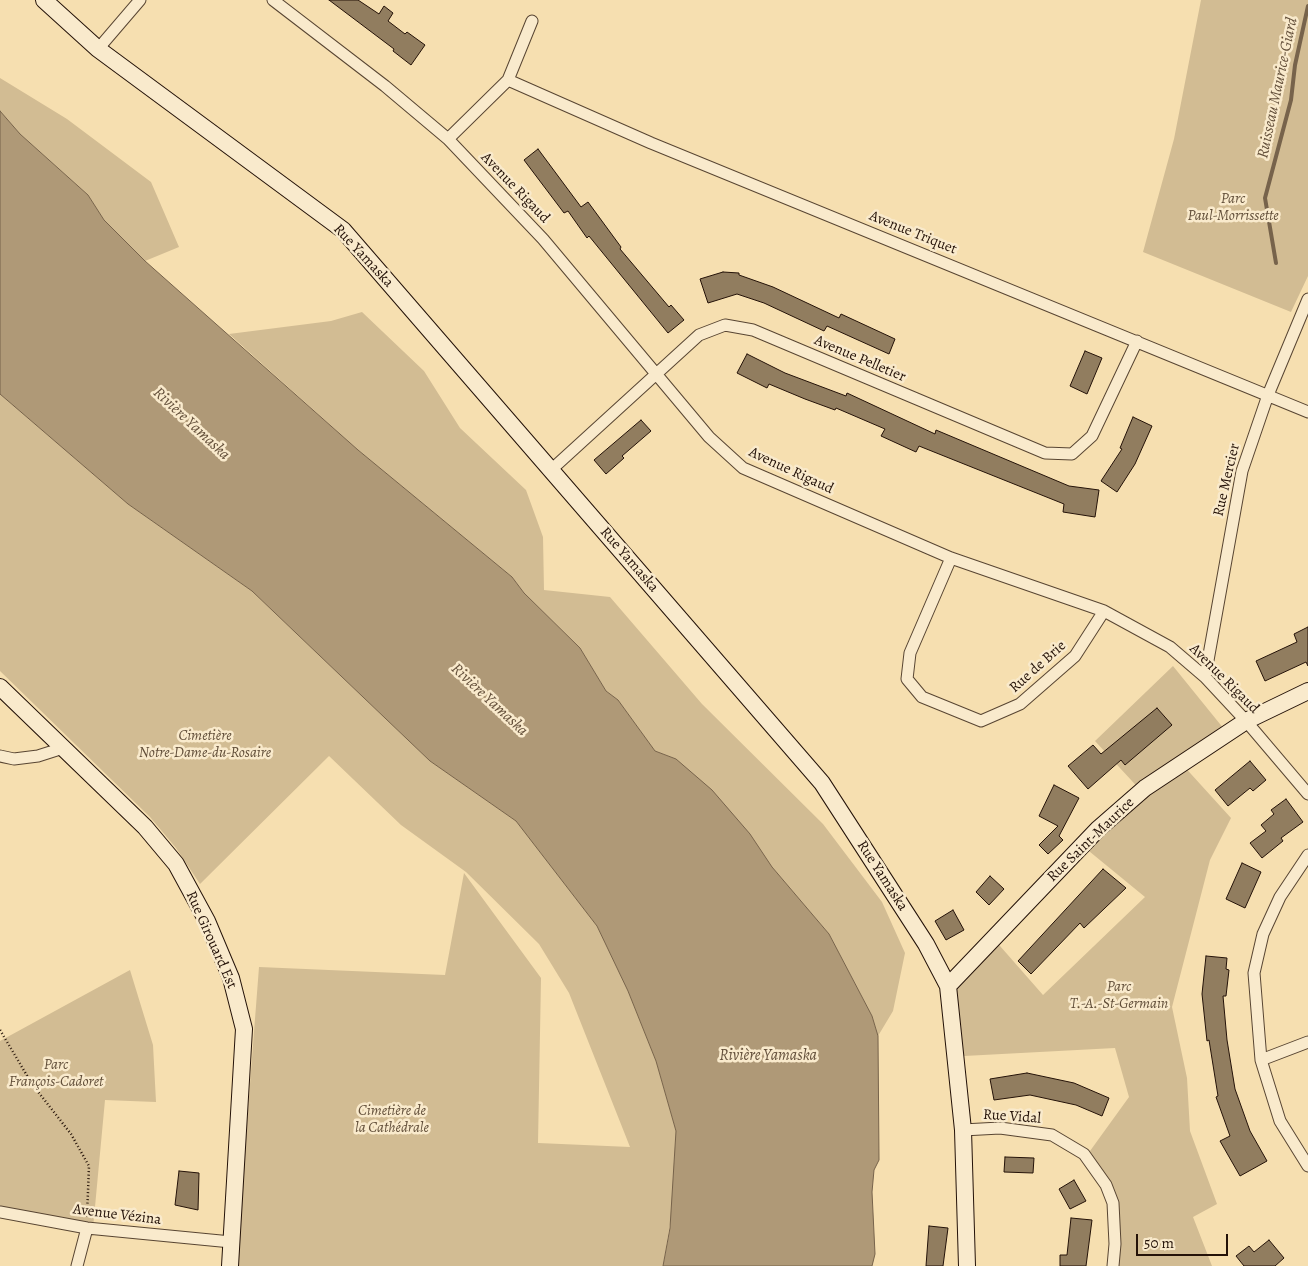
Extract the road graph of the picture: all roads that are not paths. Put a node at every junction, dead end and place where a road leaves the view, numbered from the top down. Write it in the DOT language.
graph roads {
  1 [pos="44,0"];
  2 [pos="140,0"];
  3 [pos="272,0"];
  4 [pos="532,21"];
  5 [pos="98,49"];
  6 [pos="508,80"];
  7 [pos="448,139"];
  8 [pos="1308,299"];
  9 [pos="1137,341"];
  10 [pos="656,372"];
  11 [pos="1268,395"];
  12 [pos="1308,412"];
  13 [pos="551,470"];
  14 [pos="951,558"];
  15 [pos="1104,611"];
  16 [pos="1205,677"];
  17 [pos="0,687"];
  18 [pos="1308,692"];
  19 [pos="1246,721"];
  20 [pos="63,748"];
  21 [pos="0,756"];
  22 [pos="1308,794"];
  23 [pos="1308,855"];
  24 [pos="948,986"];
  25 [pos="1308,1042"];
  26 [pos="1261,1060"];
  27 [pos="963,1130"];
  28 [pos="1308,1166"];
  29 [pos="0,1212"];
  30 [pos="87,1228"];
  31 [pos="231,1242"];
  32 [pos="77,1266"];
  33 [pos="230,1266"];
  34 [pos="967,1266"];
  35 [pos="1113,1266"];
  1 -- 5 [label="street, Rue Yamaska"];
  2 -- 5 [label="street"];
  3 -- 7 [label="street, Avenue Rigaud"];
  4 -- 6 [label="street"];
  5 -- 13 [label="street, Rue Yamaska"];
  6 -- 7 [label="street"];
  6 -- 9 [label="street, Avenue Triquet"];
  7 -- 10 [label="street, Avenue Rigaud"];
  8 -- 11 [label="street, Rue Mercier"];
  9 -- 10 [label="street, Avenue Pelletier"];
  9 -- 11 [label="street, Avenue Triquet"];
  10 -- 13 [label="street, Avenue Pelletier"];
  10 -- 14 [label="street, Avenue Rigaud"];
  11 -- 12 [label="street, Avenue Triquet"];
  11 -- 16 [label="street, Rue Mercier"];
  13 -- 24 [label="street, Rue Yamaska"];
  14 -- 15 [label="street, Avenue Rigaud"];
  14 -- 15 [label="street, Rue de Brie"];
  15 -- 16 [label="street, Avenue Rigaud"];
  16 -- 19 [label="street, Avenue Rigaud"];
  17 -- 20 [label="street, Rue Girouard Est"];
  18 -- 19 [label="street, Rue Saint-Maurice"];
  19 -- 22 [label="street, Avenue Rigaud"];
  19 -- 24 [label="street, Rue Saint-Maurice"];
  20 -- 21 [label="street"];
  20 -- 31 [label="street, Rue Girouard Est"];
  23 -- 26 [label="street"];
  24 -- 27 [label="street, Rue Yamaska"];
  25 -- 26 [label="street"];
  26 -- 28 [label="street"];
  27 -- 34 [label="street, Rue Yamaska"];
  27 -- 35 [label="street, Rue Vidal"];
  29 -- 30 [label="street, Avenue Vézina"];
  30 -- 31 [label="street, Avenue Vézina"];
  30 -- 32 [label="street"];
  31 -- 33 [label="street, Rue Girouard Est"];
}
